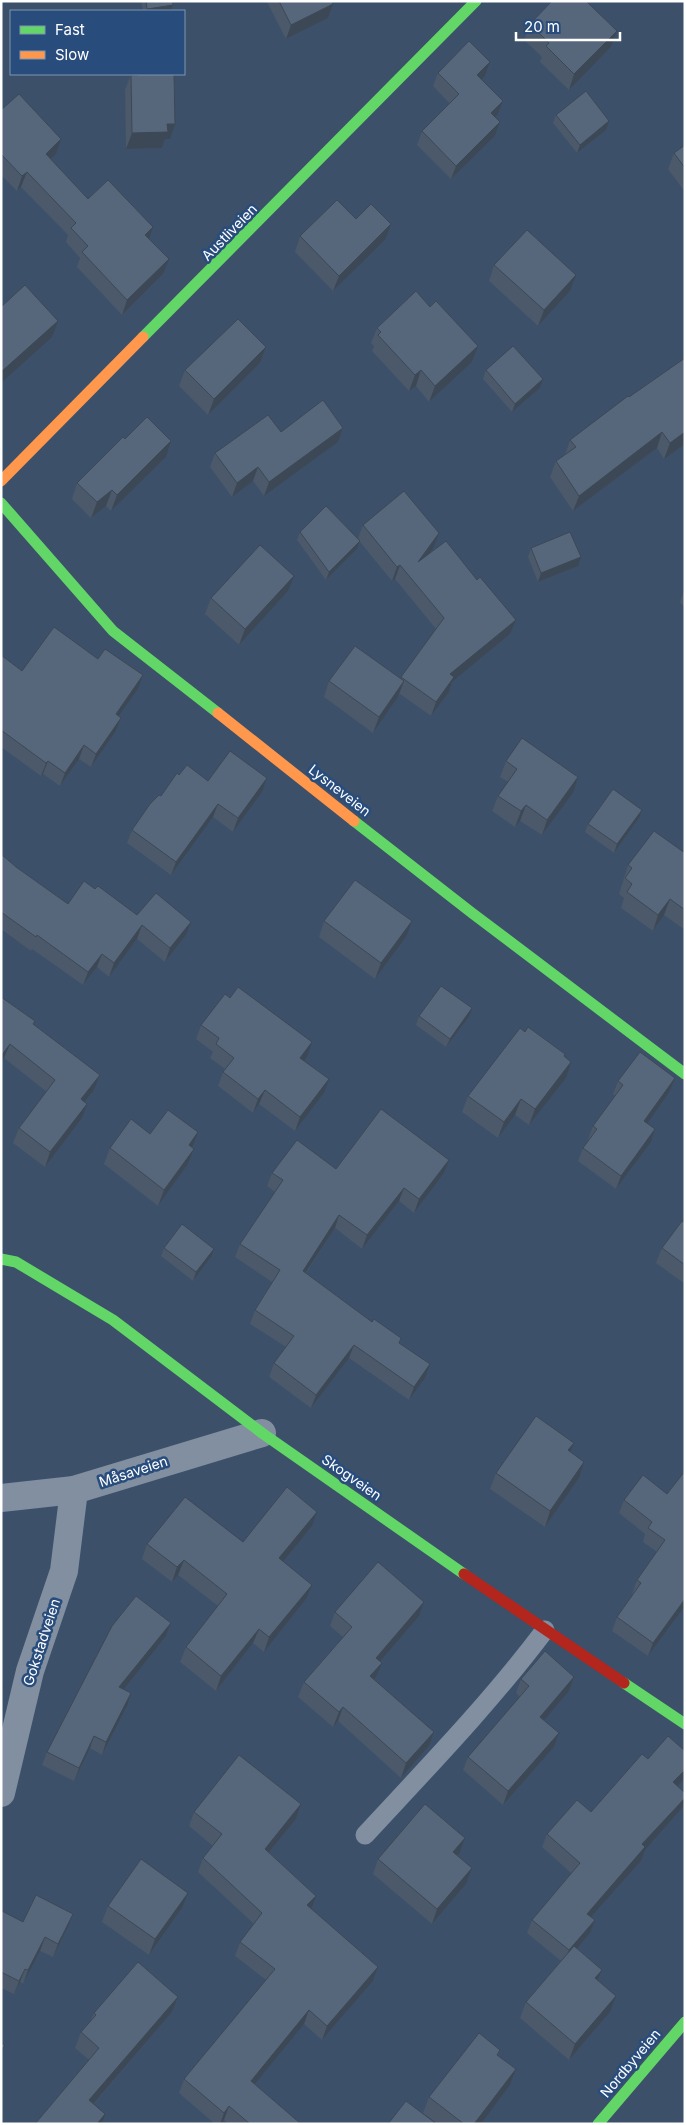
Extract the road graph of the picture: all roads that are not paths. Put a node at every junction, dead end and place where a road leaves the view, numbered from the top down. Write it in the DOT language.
graph roads {
  1 [pos="476,1"];
  2 [pos="1,481"];
  3 [pos="1,503"];
  4 [pos="685,1074"];
  5 [pos="1,1259"];
  6 [pos="262,1433"];
  7 [pos="74,1490"];
  8 [pos="1,1498"];
  9 [pos="544,1630"];
  10 [pos="685,1724"];
  11 [pos="1,1793"];
  12 [pos="365,1835"];
  13 [pos="685,2022"];
  14 [pos="598,2124"];
  1 -- 2 [label="street, Austliveien"];
  3 -- 4 [label="street, Lysneveien"];
  5 -- 6 [label="street, Skogveien"];
  6 -- 7 [label="street, Måsaveien"];
  6 -- 9 [label="street, Skogveien"];
  7 -- 8 [label="street, Måsaveien"];
  7 -- 11 [label="street, Gokstadveien"];
  9 -- 10 [label="street, Skogveien"];
  9 -- 12 [label="lane"];
  13 -- 14 [label="street, Nordbyveien"];
}
